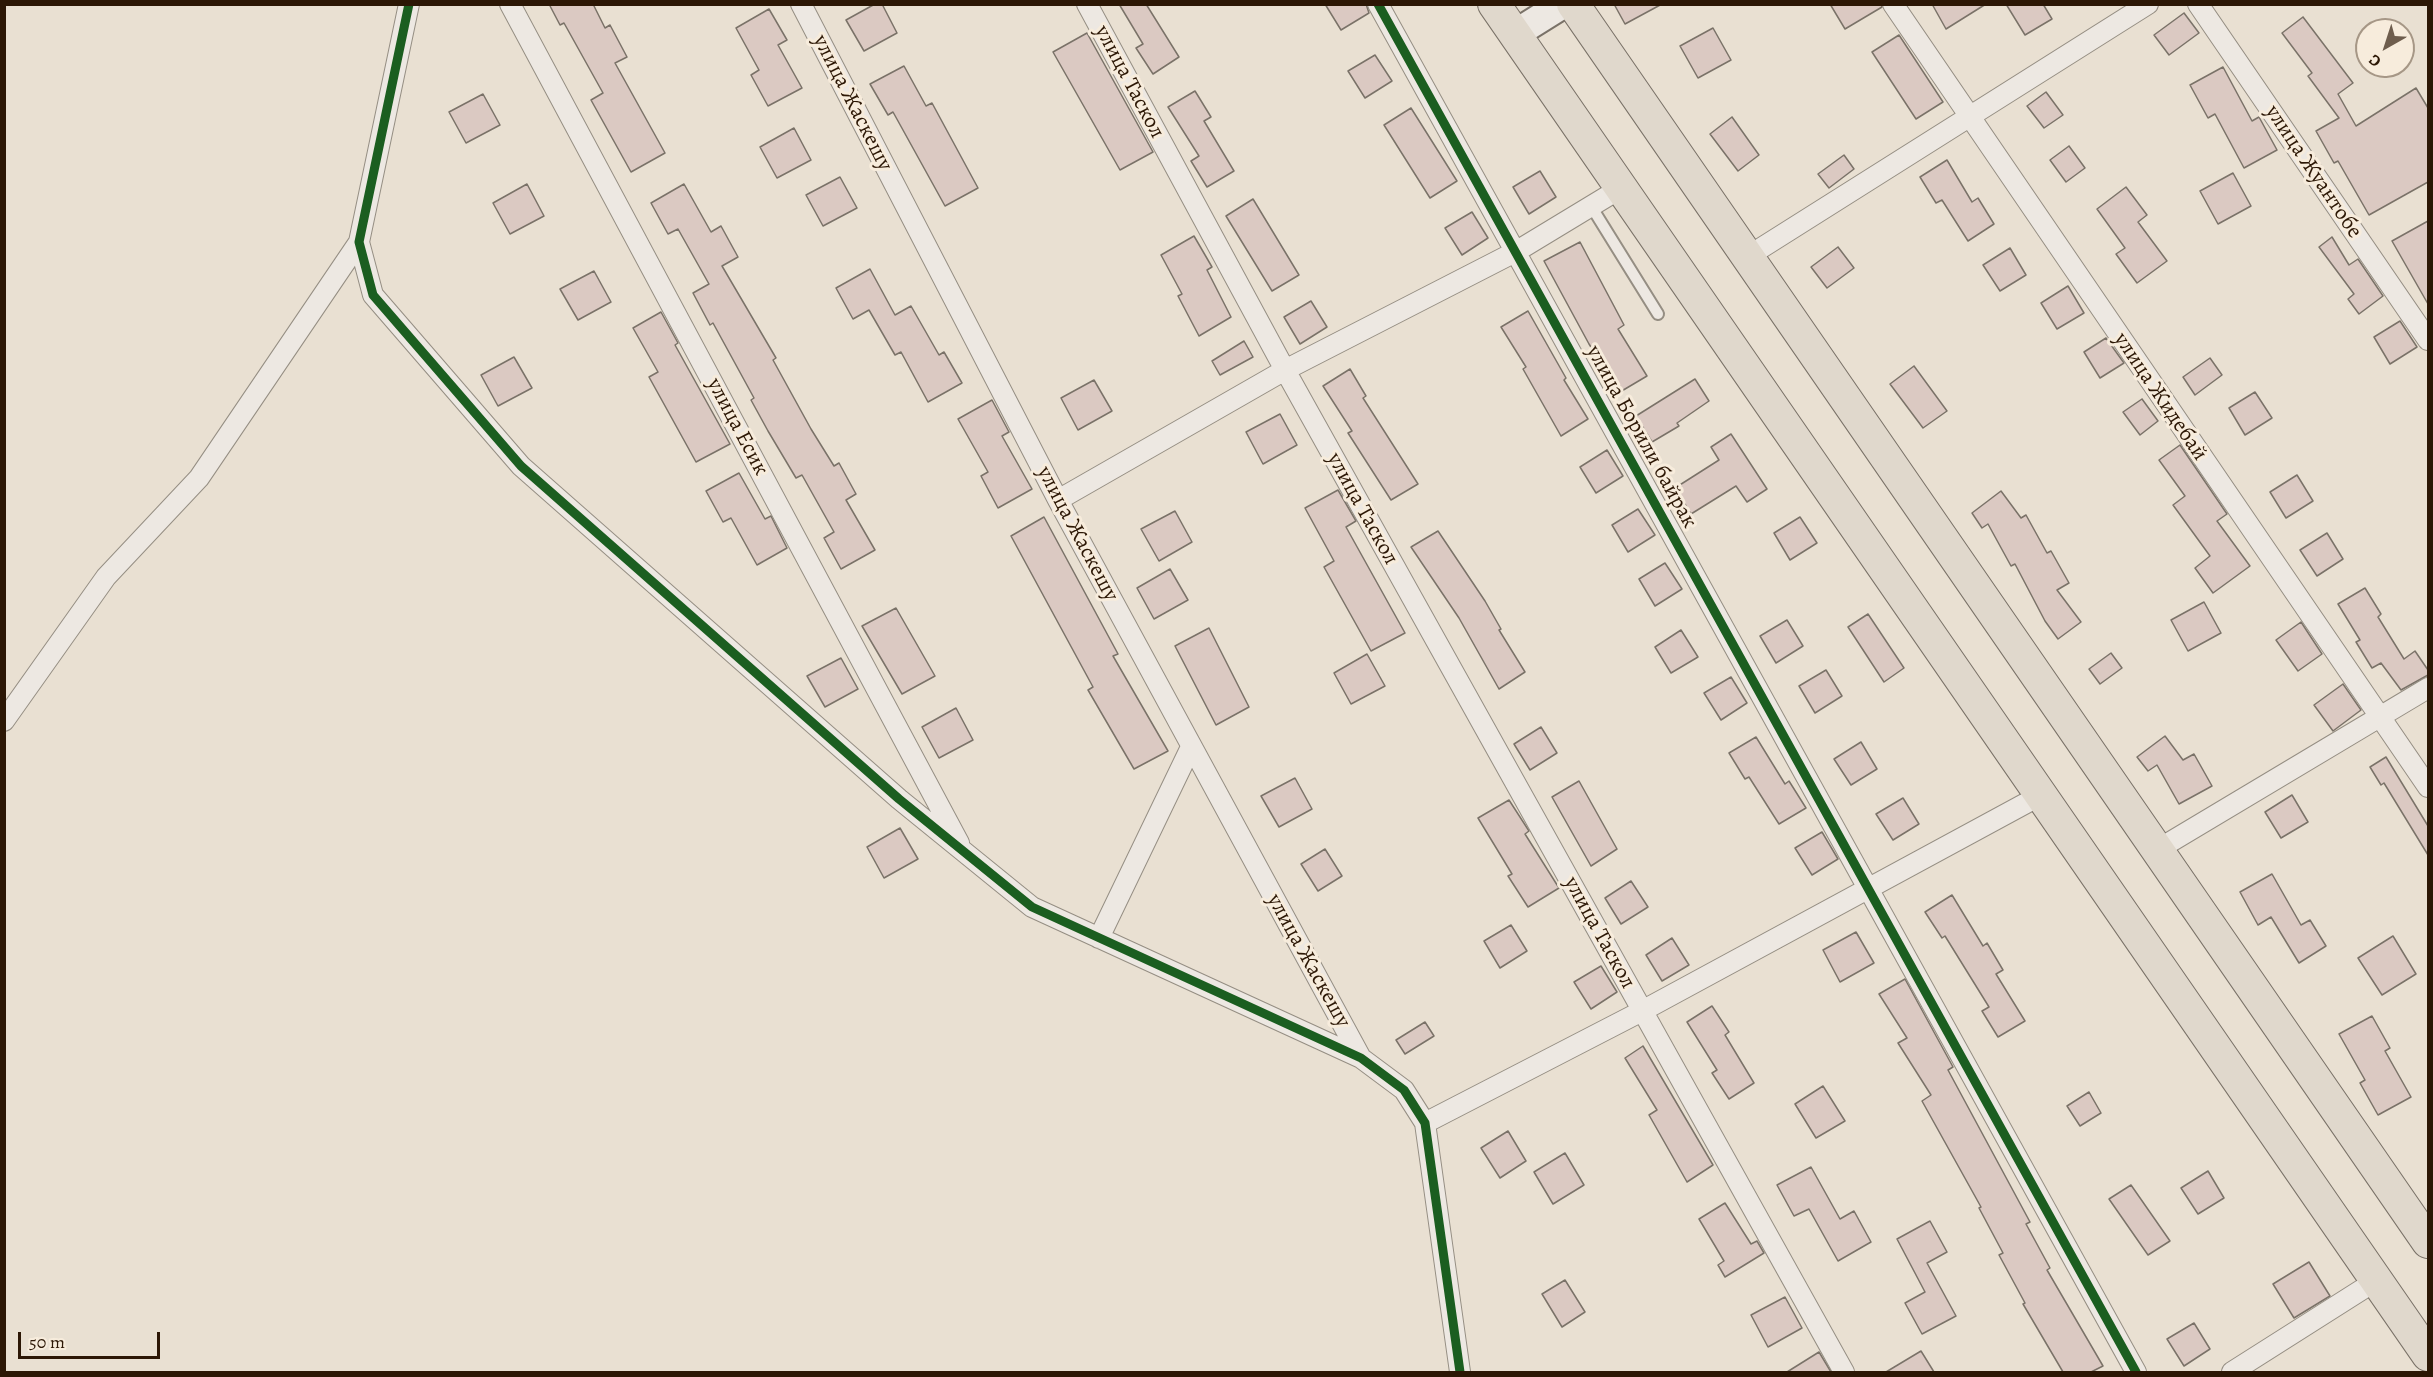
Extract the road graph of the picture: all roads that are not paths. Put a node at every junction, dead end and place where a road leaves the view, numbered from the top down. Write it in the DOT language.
graph roads {
  1 [pos="409,4"];
  2 [pos="510,4"];
  3 [pos="801,4"];
  4 [pos="1087,4"];
  5 [pos="1378,4"];
  6 [pos="1494,4"];
  7 [pos="1563,4"];
  8 [pos="1573,4"];
  9 [pos="1893,4"];
  10 [pos="2148,4"];
  11 [pos="2198,4"];
  12 [pos="1515,34"];
  13 [pos="1969,114"];
  14 [pos="1621,188"];
  15 [pos="1592,206"];
  16 [pos="358,242"];
  17 [pos="1517,251"];
  18 [pos="1747,257"];
  19 [pos="1658,314"];
  20 [pos="2428,340"];
  21 [pos="1285,370"];
  22 [pos="1058,500"];
  23 [pos="2428,688"];
  24 [pos="2380,717"];
  25 [pos="4,721"];
  26 [pos="1191,747"];
  27 [pos="2428,788"];
  28 [pos="2041,795"];
  29 [pos="2157,850"];
  30 [pos="963,851"];
  31 [pos="1868,889"];
  32 [pos="1099,938"];
  33 [pos="1642,1011"];
  34 [pos="1361,1058"];
  35 [pos="1425,1123"];
  36 [pos="2428,1242"];
  37 [pos="2377,1280"];
  38 [pos="2428,1355"];
  39 [pos="1460,1372"];
  40 [pos="1844,1372"];
  41 [pos="2136,1372"];
  42 [pos="2232,1372"];
  1 -- 16 [label="street"];
  2 -- 30 [label="street, улица Есик"];
  3 -- 22 [label="street, улица Жаскешу"];
  4 -- 21 [label="street, улица Таскол"];
  5 -- 17 [label="street, улица Борили байрак"];
  6 -- 12 [label="main road"];
  7 -- 12 [label="main road"];
  8 -- 18 [label="main road"];
  9 -- 13 [label="street, улица Жидебай"];
  10 -- 13 [label="street"];
  11 -- 20 [label="street, улица Жуантобе"];
  12 -- 14 [label="main road"];
  13 -- 18 [label="street"];
  13 -- 24 [label="street, улица Жидебай"];
  14 -- 15 [label="street"];
  14 -- 28 [label="main road"];
  15 -- 17 [label="street"];
  15 -- 19 [label="lane"];
  16 -- 25 [label="street"];
  16 -- 30 [label="street"];
  17 -- 21 [label="street"];
  17 -- 31 [label="street, улица Борили байрак"];
  18 -- 29 [label="main road"];
  21 -- 22 [label="street"];
  21 -- 33 [label="street, улица Таскол"];
  22 -- 26 [label="street, улица Жаскешу"];
  23 -- 24 [label="street"];
  24 -- 27 [label="street, улица Жидебай"];
  24 -- 29 [label="street"];
  26 -- 32 [label="street"];
  26 -- 34 [label="street, улица Жаскешу"];
  28 -- 31 [label="street"];
  28 -- 37 [label="main road"];
  29 -- 36 [label="main road"];
  30 -- 32 [label="street"];
  31 -- 33 [label="street"];
  31 -- 41 [label="street, улица Борили байрак"];
  32 -- 34 [label="street"];
  33 -- 35 [label="street"];
  33 -- 40 [label="street, улица Таскол"];
  34 -- 35 [label="street"];
  35 -- 39 [label="street"];
  37 -- 38 [label="main road"];
  37 -- 42 [label="street"];
}
